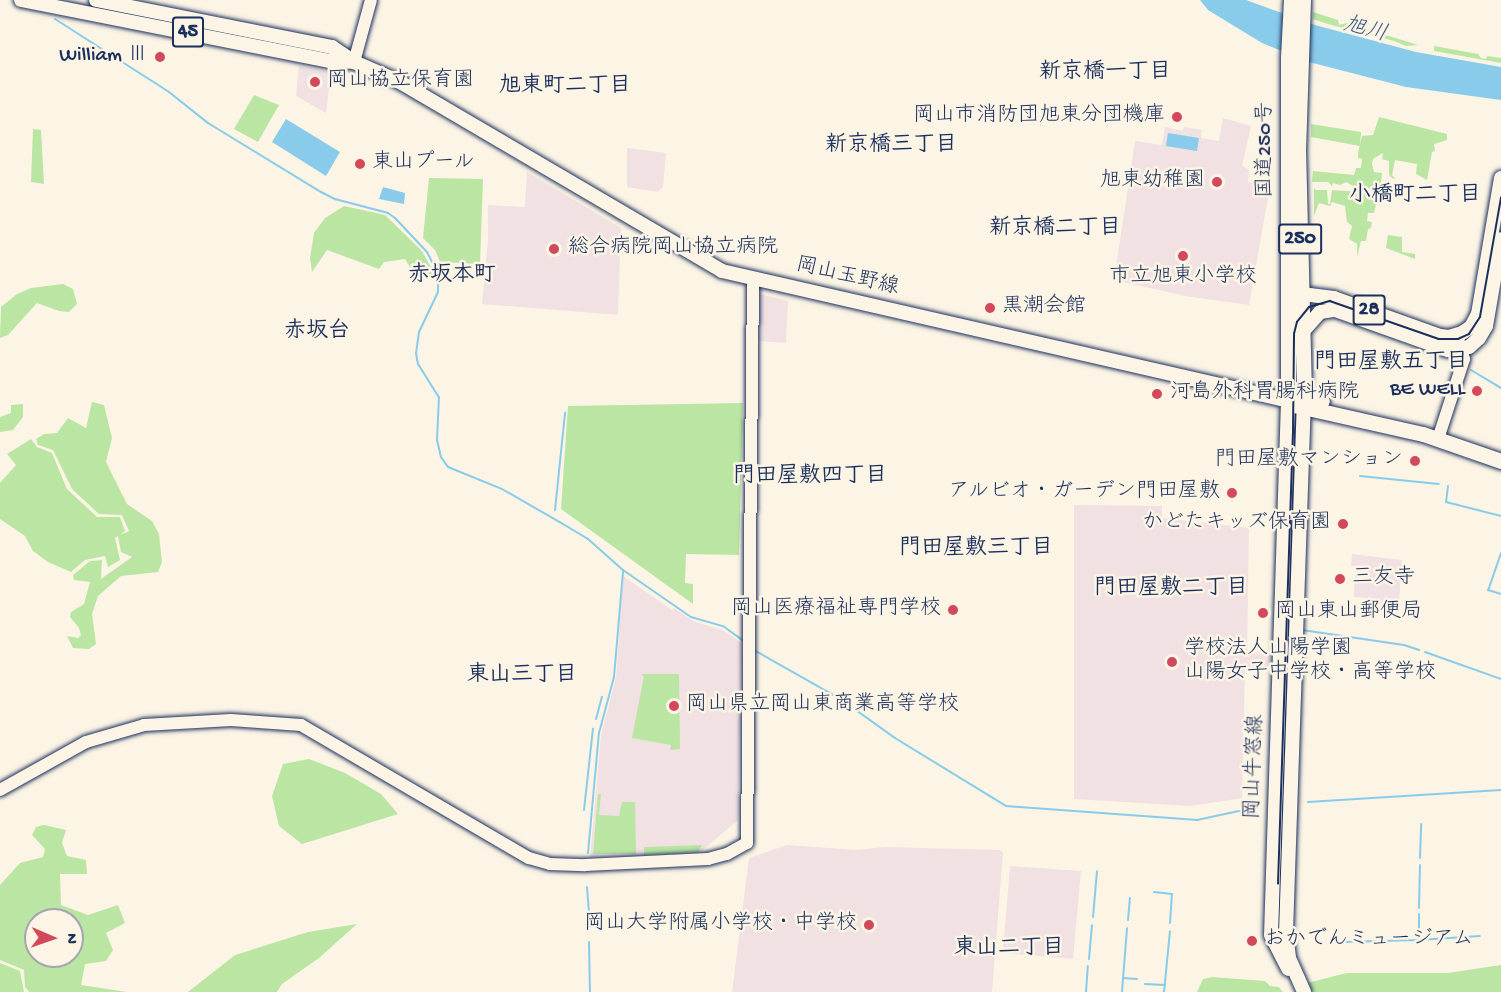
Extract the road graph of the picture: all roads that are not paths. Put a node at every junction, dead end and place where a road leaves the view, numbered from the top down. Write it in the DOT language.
graph roads {
  1 [pos="21,0"];
  2 [pos="96,0"];
  3 [pos="371,0"];
  4 [pos="1291,0"];
  5 [pos="1303,0"];
  6 [pos="354,62"];
  7 [pos="1293,148"];
  8 [pos="1501,178"];
  9 [pos="1501,239"];
  10 [pos="753,279"];
  11 [pos="1302,294"];
  12 [pos="1320,312"];
  13 [pos="1296,313"];
  14 [pos="1304,330"];
  15 [pos="1457,336"];
  16 [pos="1462,350"];
  17 [pos="1288,401"];
  18 [pos="1304,402"];
  19 [pos="1439,435"];
  20 [pos="1501,452"];
  21 [pos="1501,461"];
  22 [pos="0,790"];
  23 [pos="1302,987"];
  1 -- 6 [label="main road, 岡山玉野線 / 45"];
  2 -- 6 [label="main road, 岡山玉野線 / 45"];
  3 -- 6 [label="street"];
  4 -- 7 [label="highway, 国道250号 / 250"];
  5 -- 7 [label="highway, 国道250号 / 250"];
  6 -- 10 [label="main road, 岡山玉野線 / 45"];
  7 -- 11 [label="highway, 国道250号 / 250"];
  7 -- 13 [label="highway, 国道250号 / 250"];
  8 -- 15 [label="main road"];
  9 -- 16 [label="main road"];
  10 -- 17 [label="main road, 岡山玉野線 / 45"];
  10 -- 22 [label="street"];
  11 -- 13 [label="highway, 国道250号 / 250"];
  11 -- 15 [label="main road, 28"];
  12 -- 13 [label="main road"];
  12 -- 14 [label="main road"];
  12 -- 16 [label="main road, 28"];
  13 -- 14 [label="highway, 国道250号 / 250"];
  13 -- 17 [label="highway, 国道250号 / 250"];
  14 -- 18 [label="highway, 国道250号 / 250"];
  15 -- 16 [label="street"];
  16 -- 19 [label="street"];
  17 -- 18 [label="highway"];
  17 -- 23 [label="main road, 岡山牛窓線"];
  18 -- 19 [label="highway"];
  18 -- 23 [label="main road, 岡山牛窓線"];
  19 -- 20 [label="highway"];
  19 -- 21 [label="highway"];
}
